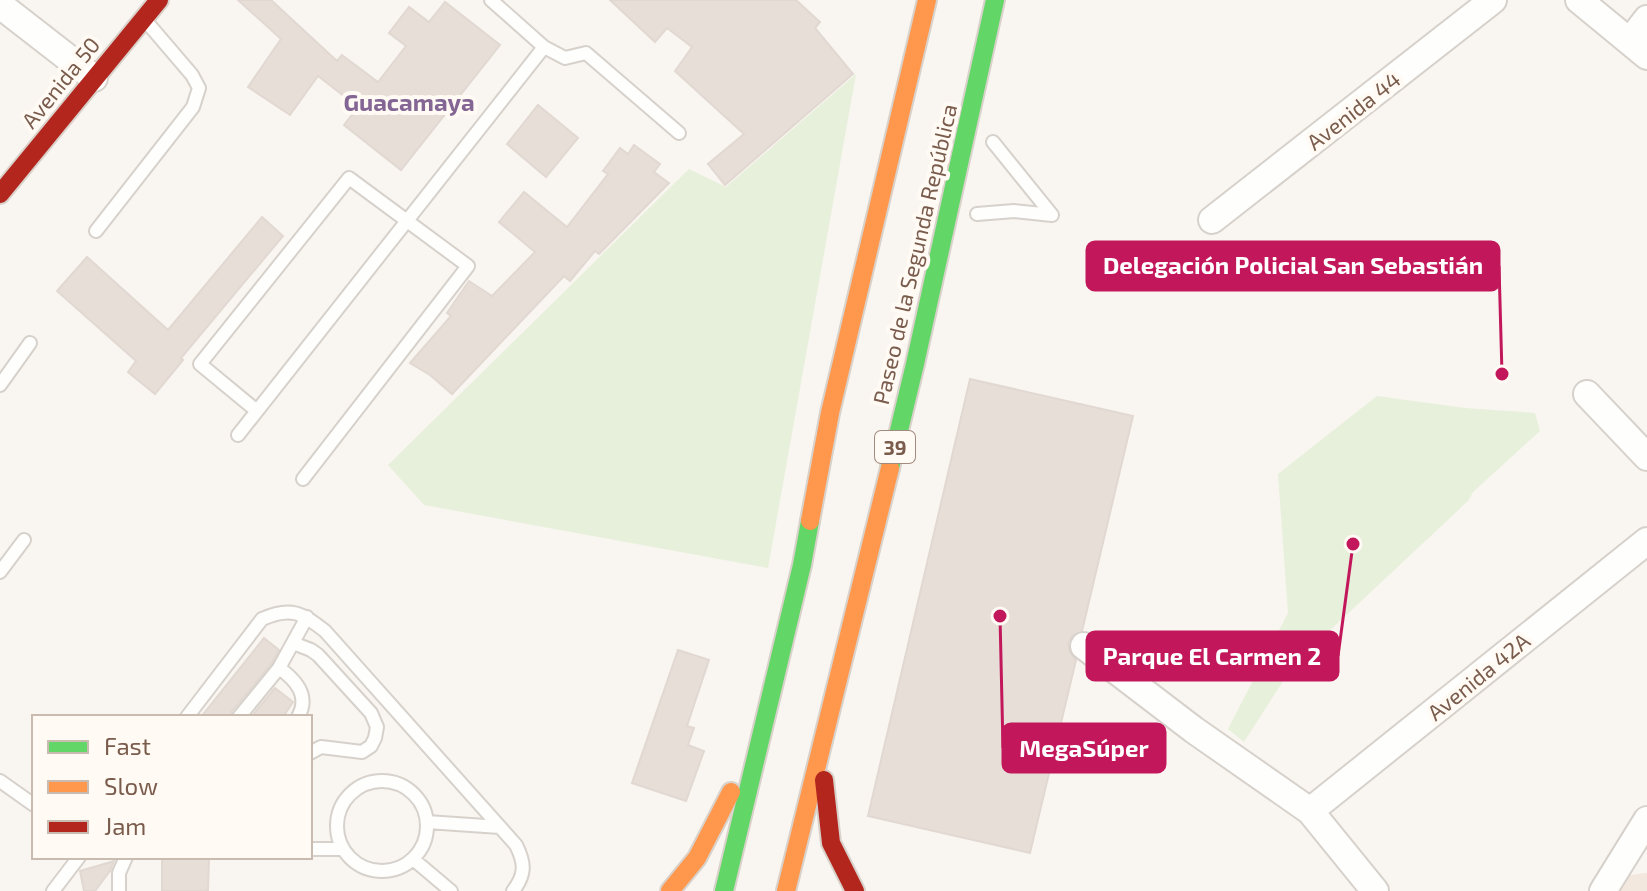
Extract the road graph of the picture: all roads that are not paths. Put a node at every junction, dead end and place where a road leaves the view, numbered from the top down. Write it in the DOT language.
graph roads {
  1 [pos="159,0"];
  2 [pos="491,0"];
  3 [pos="927,0"];
  4 [pos="995,0"];
  5 [pos="1493,0"];
  6 [pos="1579,0"];
  7 [pos="0,5"];
  8 [pos="144,18"];
  9 [pos="1647,19"];
  10 [pos="544,47"];
  11 [pos="1638,49"];
  12 [pos="94,78"];
  13 [pos="679,133"];
  14 [pos="995,135"];
  15 [pos="873,151"];
  16 [pos="987,171"];
  17 [pos="0,194"];
  18 [pos="977,214"];
  19 [pos="408,220"];
  20 [pos="1212,220"];
  21 [pos="96,231"];
  22 [pos="942,319"];
  23 [pos="30,343"];
  24 [pos="0,385"];
  25 [pos="1587,394"];
  26 [pos="257,411"];
  27 [pos="830,413"];
  28 [pos="238,435"];
  29 [pos="1647,457"];
  30 [pos="303,479"];
  31 [pos="881,506"];
  32 [pos="24,540"];
  33 [pos="1647,541"];
  34 [pos="0,572"];
  35 [pos="307,617"];
  36 [pos="293,643"];
  37 [pos="1084,646"];
  38 [pos="279,668"];
  39 [pos="189,715"];
  40 [pos="241,715"];
  41 [pos="299,715"];
  42 [pos="760,737"];
  43 [pos="821,751"];
  44 [pos="312,752"];
  45 [pos="0,781"];
  46 [pos="32,804"];
  47 [pos="1310,811"];
  48 [pos="1647,820"];
  49 [pos="427,822"];
  50 [pos="500,827"];
  51 [pos="312,849"];
  52 [pos="343,849"];
  53 [pos="77,859"];
  54 [pos="125,859"];
  55 [pos="413,859"];
  56 [pos="53,891"];
  57 [pos="119,891"];
  58 [pos="451,891"];
  59 [pos="513,891"];
  60 [pos="670,891"];
  61 [pos="724,891"];
  62 [pos="786,891"];
  63 [pos="855,891"];
  64 [pos="1375,891"];
  65 [pos="1603,891"];
  1 -- 8 [label="main road, Avenida 50"];
  2 -- 10 [label="lane"];
  3 -- 27 [label="main road, Paseo de la Segunda República"];
  4 -- 31 [label="main road, Paseo de la Segunda República / 39"];
  5 -- 20 [label="street, Avenida 44"];
  6 -- 11 [label="street"];
  7 -- 12 [label="street"];
  8 -- 12 [label="main road, Avenida 50"];
  8 -- 21 [label="lane"];
  9 -- 11 [label="street"];
  10 -- 13 [label="lane"];
  10 -- 19 [label="lane"];
  12 -- 17 [label="main road, Avenida 50"];
  14 -- 16 [label="main road"];
  14 -- 18 [label="lane"];
  15 -- 27 [label="main road"];
  19 -- 26 [label="lane"];
  19 -- 26 [label="lane"];
  19 -- 30 [label="lane"];
  22 -- 31 [label="main road"];
  23 -- 24 [label="lane"];
  25 -- 29 [label="street"];
  26 -- 28 [label="lane"];
  27 -- 42 [label="main road, Paseo de la Segunda República"];
  31 -- 43 [label="main road, Paseo de la Segunda República / 39"];
  32 -- 34 [label="lane"];
  33 -- 47 [label="street, Avenida 42A"];
  35 -- 36 [label="lane"];
  35 -- 39 [label="lane"];
  35 -- 50 [label="lane"];
  36 -- 38 [label="lane"];
  36 -- 44 [label="lane"];
  37 -- 47 [label="street"];
  38 -- 40 [label="lane"];
  38 -- 41 [label="lane"];
  42 -- 60 [label="main road"];
  42 -- 61 [label="main road, Paseo de la Segunda República"];
  43 -- 62 [label="main road, Paseo de la Segunda República / 39"];
  43 -- 63 [label="main road"];
  45 -- 46 [label="lane"];
  47 -- 64 [label="street"];
  48 -- 65 [label="street"];
  49 -- 50 [label="lane"];
  49 -- 52 [label="lane"];
  49 -- 55 [label="lane"];
  50 -- 59 [label="lane"];
  51 -- 52 [label="lane"];
  52 -- 55 [label="lane"];
  53 -- 56 [label="lane"];
  54 -- 57 [label="lane"];
  55 -- 58 [label="lane"];
}
